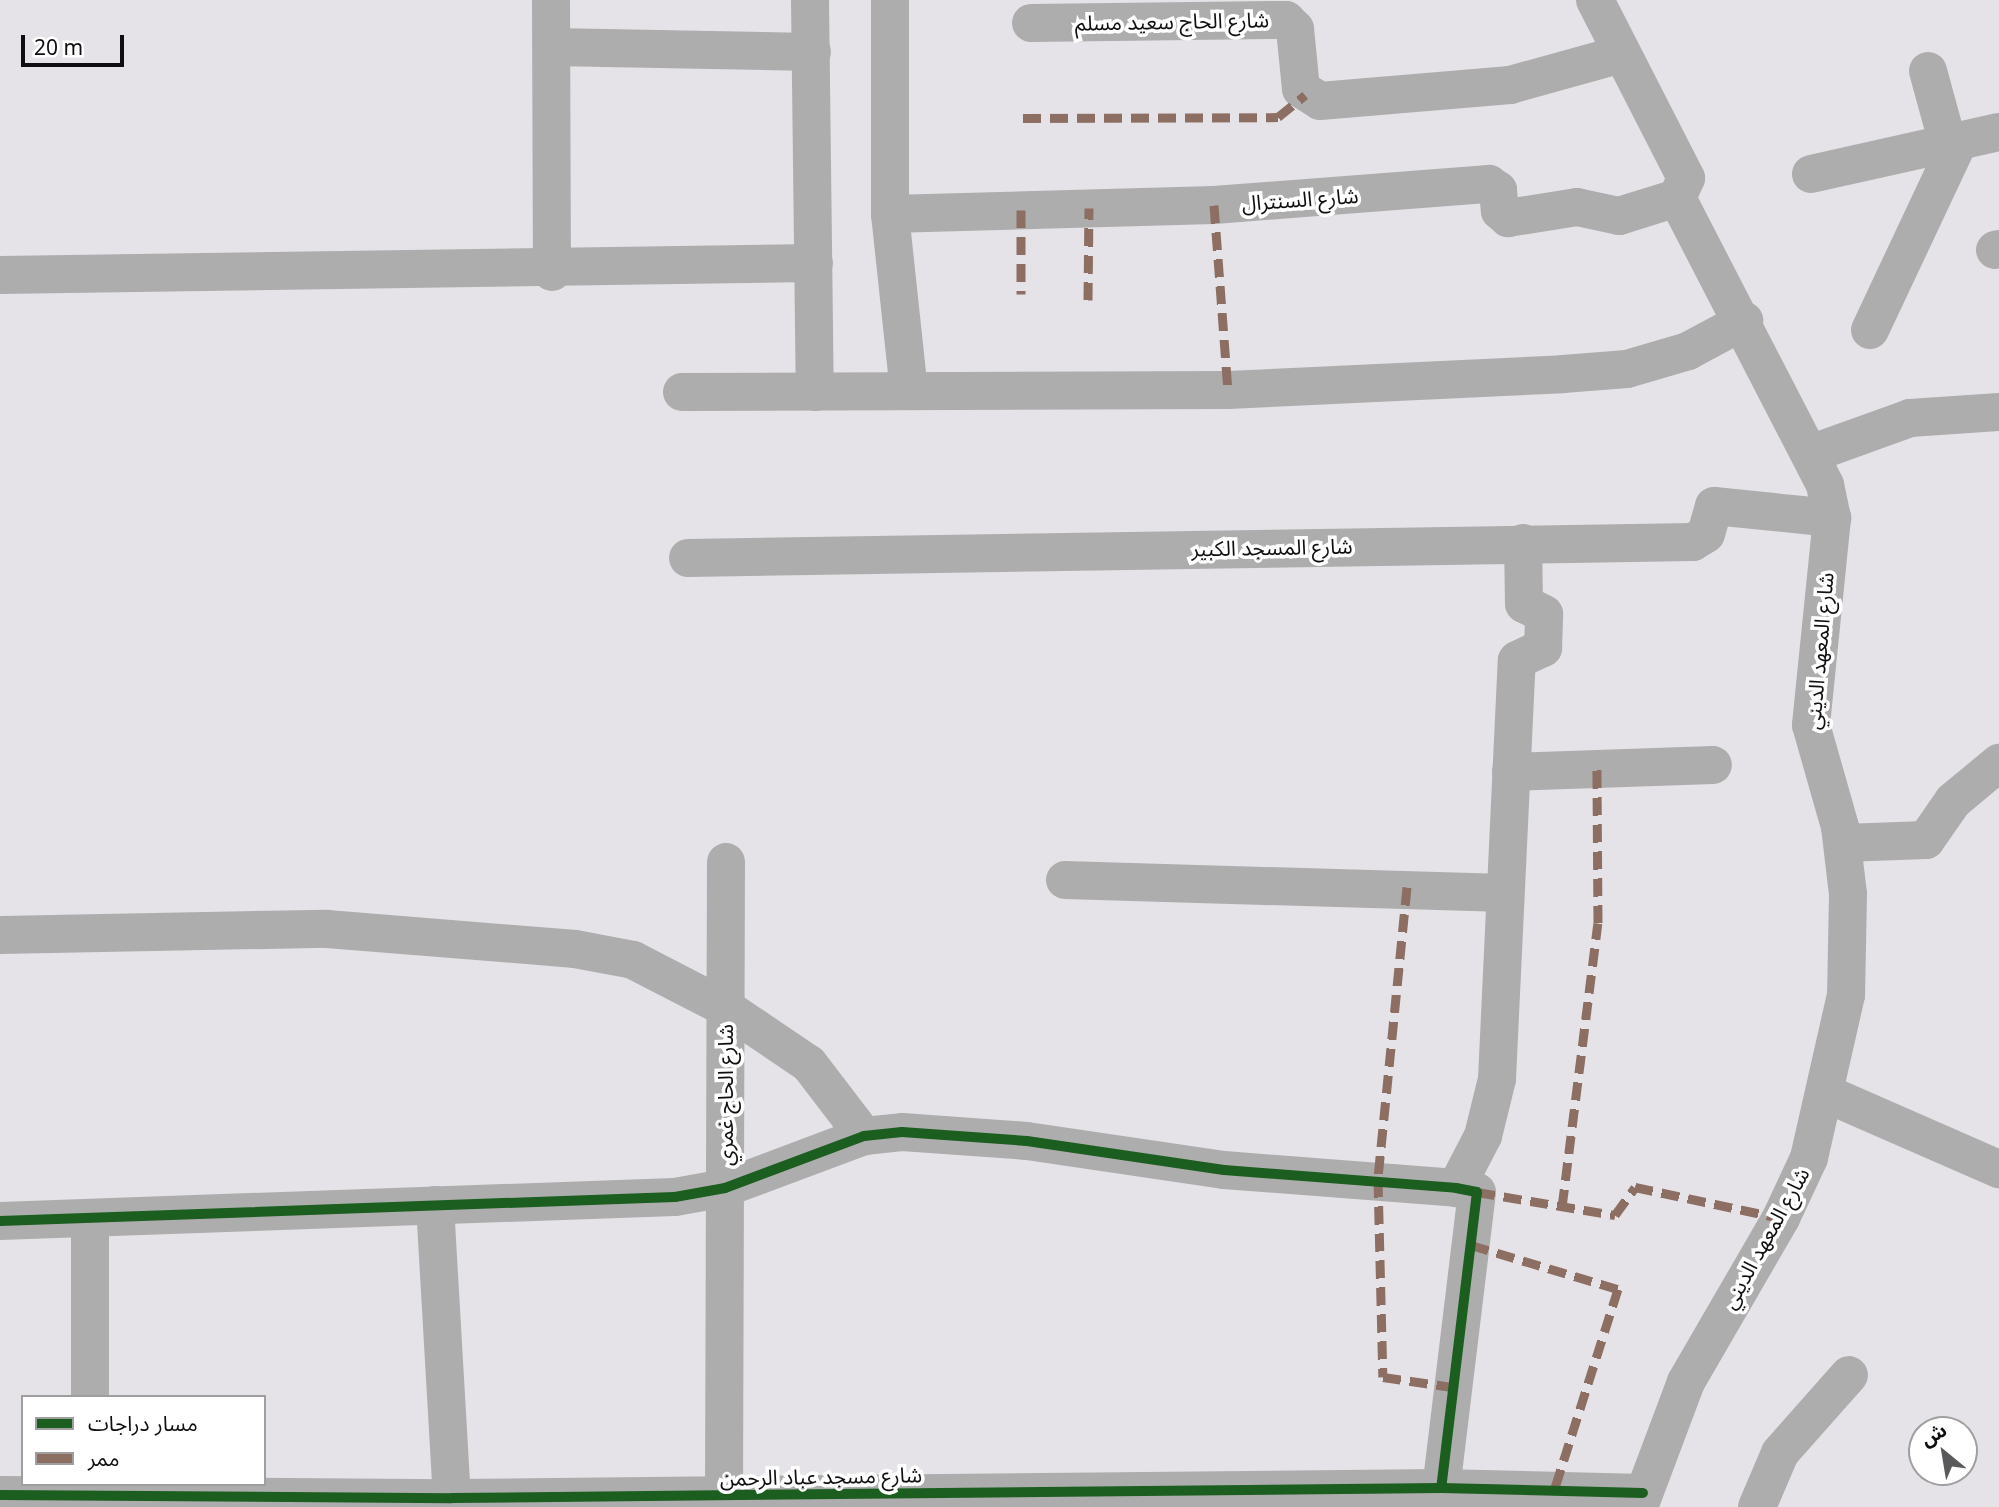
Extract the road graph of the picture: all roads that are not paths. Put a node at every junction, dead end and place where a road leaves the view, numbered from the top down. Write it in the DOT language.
graph roads {
  1 [pos="551,0"];
  2 [pos="810,0"];
  3 [pos="890,0"];
  4 [pos="1595,0"];
  5 [pos="1290,12"];
  6 [pos="1031,23"];
  7 [pos="552,47"];
  8 [pos="812,52"];
  9 [pos="1622,54"];
  10 [pos="1928,71"];
  11 [pos="1999,132"];
  12 [pos="1953,143"];
  13 [pos="1811,174"];
  14 [pos="1677,198"];
  15 [pos="890,214"];
  16 [pos="814,263"];
  17 [pos="552,272"];
  18 [pos="0,275"];
  19 [pos="1744,321"];
  20 [pos="1870,330"];
  21 [pos="909,391"];
  22 [pos="682,392"];
  23 [pos="815,392"];
  24 [pos="1999,412"];
  25 [pos="1813,453"];
  26 [pos="1832,518"];
  27 [pos="1523,543"];
  28 [pos="688,558"];
  29 [pos="1999,763"];
  30 [pos="1713,765"];
  31 [pos="1511,772"];
  32 [pos="1843,843"];
  33 [pos="726,862"];
  34 [pos="1065,880"];
  35 [pos="1505,893"];
  36 [pos="0,935"];
  37 [pos="726,1008"];
  38 [pos="1826,1094"];
  39 [pos="863,1136"];
  40 [pos="1999,1169"];
  41 [pos="725,1188"];
  42 [pos="1456,1188"];
  43 [pos="435,1205"];
  44 [pos="90,1218"];
  45 [pos="0,1221"];
  46 [pos="1849,1375"];
  47 [pos="90,1395"];
  48 [pos="91,1488"];
  49 [pos="1441,1488"];
  50 [pos="0,1496"];
  51 [pos="724,1496"];
  52 [pos="452,1498"];
  53 [pos="1507,1498"];
  54 [pos="1641,1500"];
  55 [pos="624,1502"];
  56 [pos="1757,1507"];
  1 -- 7 [label="street"];
  2 -- 8 [label="street"];
  3 -- 15 [label="street"];
  4 -- 9 [label="street"];
  5 -- 6 [label="street, شارع الحاج سعيد مسلم"];
  5 -- 9 [label="street, شارع الحاج سعيد مسلم"];
  7 -- 8 [label="street"];
  7 -- 17 [label="street"];
  8 -- 16 [label="street"];
  9 -- 14 [label="street"];
  10 -- 12 [label="street"];
  11 -- 12 [label="street"];
  12 -- 13 [label="street"];
  12 -- 20 [label="street"];
  14 -- 15 [label="street, شارع السنترال"];
  14 -- 19 [label="street, شارع المعهد الديني"];
  15 -- 21 [label="street"];
  16 -- 17 [label="street"];
  16 -- 23 [label="street"];
  17 -- 18 [label="street"];
  19 -- 21 [label="street"];
  19 -- 25 [label="street, شارع المعهد الديني"];
  21 -- 23 [label="street"];
  22 -- 23 [label="street"];
  24 -- 25 [label="street"];
  25 -- 26 [label="street, شارع المعهد الديني"];
  26 -- 27 [label="street, شارع المسجد الكبير"];
  26 -- 32 [label="street, شارع المعهد الديني"];
  27 -- 28 [label="street, شارع المسجد الكبير"];
  27 -- 31 [label="street"];
  29 -- 32 [label="street"];
  30 -- 31 [label="street"];
  31 -- 35 [label="street"];
  32 -- 38 [label="street, شارع المعهد الديني"];
  33 -- 37 [label="street, شارع الحاج غمري"];
  34 -- 35 [label="street"];
  35 -- 42 [label="street"];
  36 -- 37 [label="street"];
  37 -- 39 [label="street"];
  37 -- 41 [label="street, شارع الحاج غمري"];
  38 -- 40 [label="street"];
  38 -- 54 [label="street, شارع المعهد الديني"];
  39 -- 41 [label="street"];
  39 -- 42 [label="street"];
  41 -- 43 [label="street"];
  41 -- 51 [label="street, شارع الحاج غمري"];
  42 -- 49 [label="street"];
  43 -- 44 [label="street"];
  43 -- 52 [label="street"];
  44 -- 45 [label="street"];
  44 -- 47 [label="street"];
  46 -- 56 [label="street"];
  48 -- 50 [label="street, شارع مسجد عباد الرحمن"];
  48 -- 52 [label="street, شارع مسجد عباد الرحمن"];
  49 -- 51 [label="street, شارع مسجد عباد الرحمن"];
  49 -- 53 [label="street, شارع مسجد عباد الرحمن"];
  51 -- 55 [label="street, شارع مسجد عباد الرحمن"];
  52 -- 55 [label="street, شارع مسجد عباد الرحمن"];
  53 -- 54 [label="street, شارع مسجد عباد الرحمن"];
}
